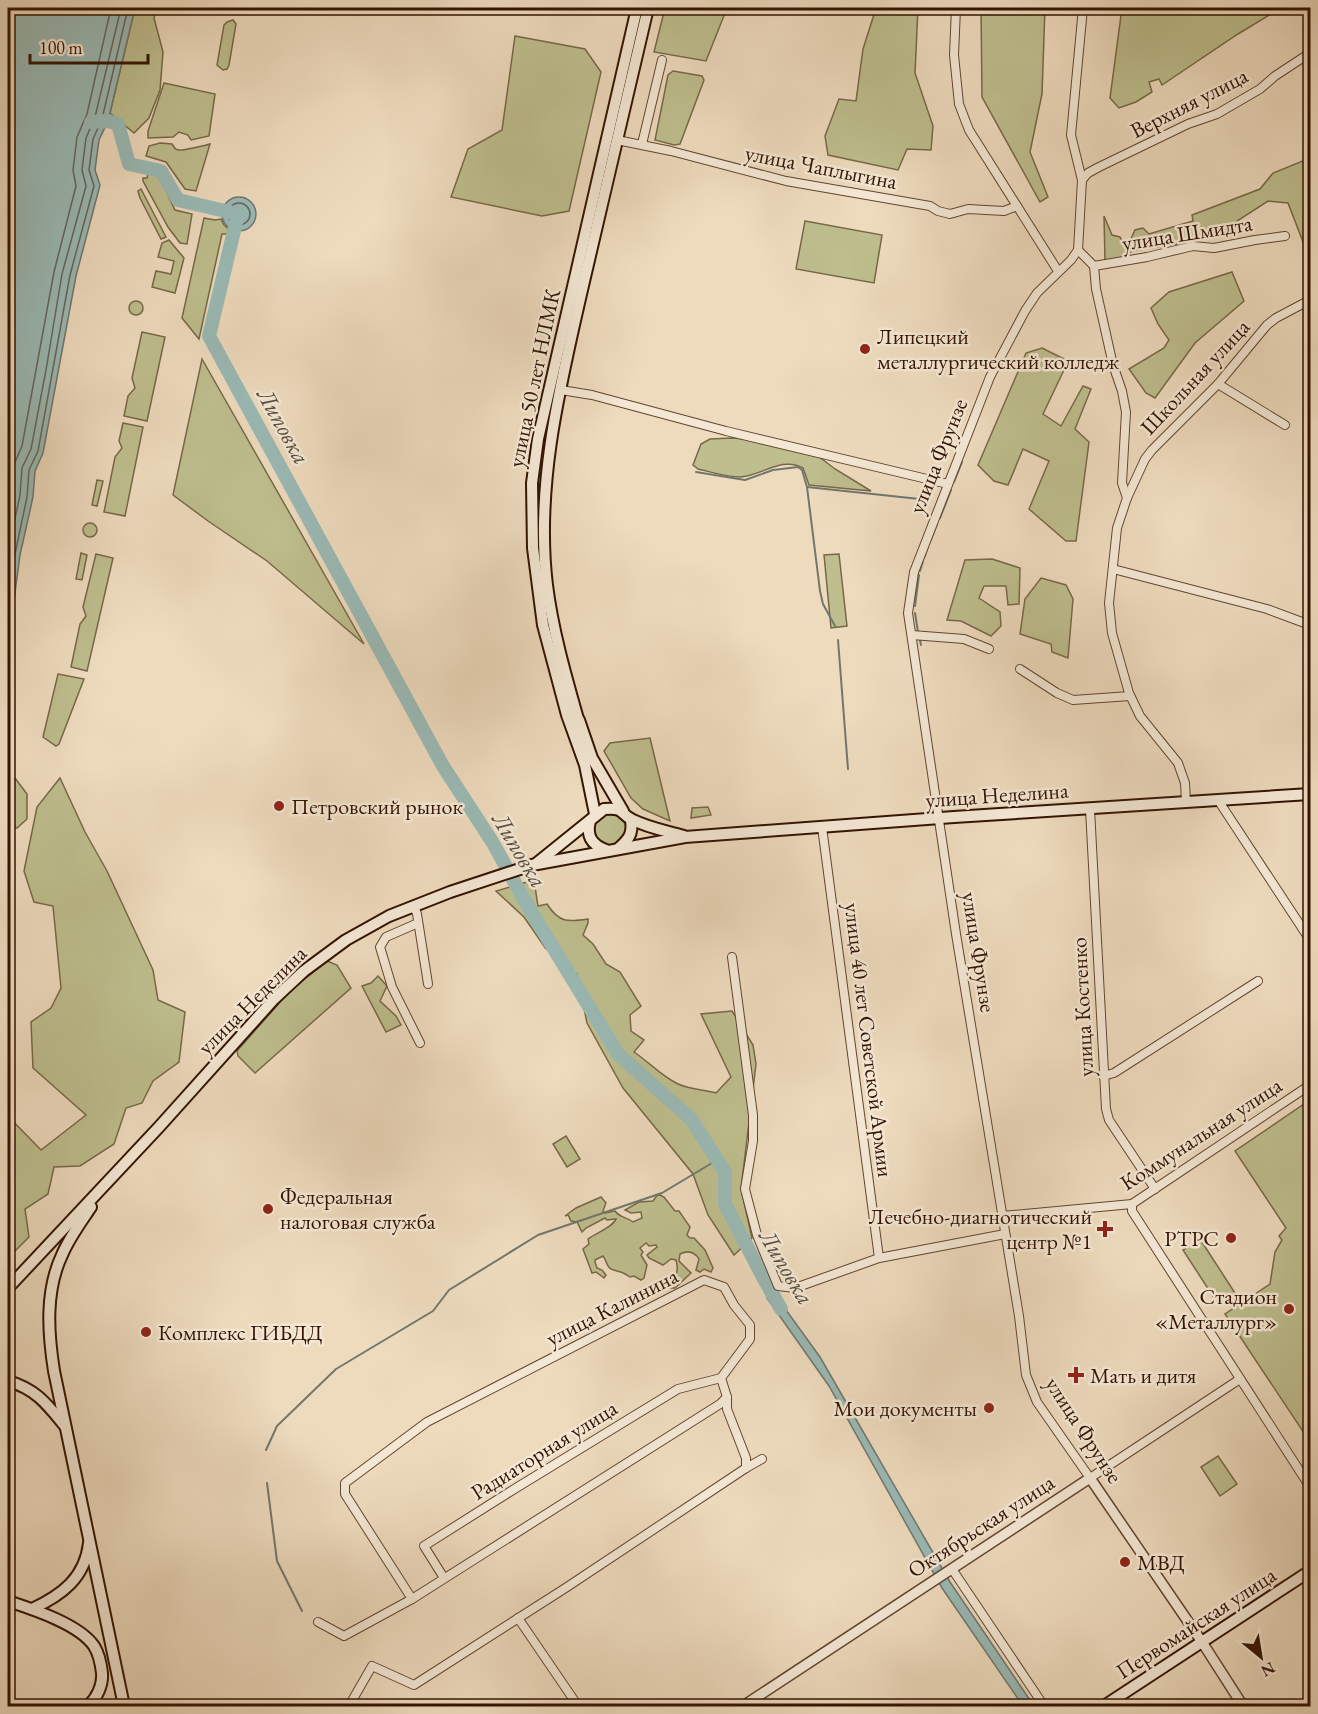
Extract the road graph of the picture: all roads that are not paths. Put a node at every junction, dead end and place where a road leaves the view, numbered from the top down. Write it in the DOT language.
graph roads {
  1 [pos="637,8"];
  2 [pos="648,8"];
  3 [pos="956,8"];
  4 [pos="1083,8"];
  5 [pos="1311,53"];
  6 [pos="662,60"];
  7 [pos="609,125"];
  8 [pos="617,140"];
  9 [pos="642,144"];
  10 [pos="1082,180"];
  11 [pos="1017,206"];
  12 [pos="1285,236"];
  13 [pos="1078,250"];
  14 [pos="1094,266"];
  15 [pos="1058,271"];
  16 [pos="1311,300"];
  17 [pos="1218,384"];
  18 [pos="561,390"];
  19 [pos="1285,425"];
  20 [pos="948,484"];
  21 [pos="1127,498"];
  22 [pos="1113,569"];
  23 [pos="1311,625"];
  24 [pos="912,635"];
  25 [pos="989,649"];
  26 [pos="1020,669"];
  27 [pos="1130,696"];
  28 [pos="1311,794"];
  29 [pos="1218,800"];
  30 [pos="1186,802"];
  31 [pos="1090,809"];
  32 [pos="627,815"];
  33 [pos="593,818"];
  34 [pos="940,818"];
  35 [pos="822,826"];
  36 [pos="685,837"];
  37 [pos="618,848"];
  38 [pos="607,850"];
  39 [pos="533,865"];
  40 [pos="414,906"];
  41 [pos="418,923"];
  42 [pos="1311,940"];
  43 [pos="732,957"];
  44 [pos="1258,981"];
  45 [pos="428,984"];
  46 [pos="420,1043"];
  47 [pos="1103,1076"];
  48 [pos="1311,1085"];
  49 [pos="102,1188"];
  50 [pos="1155,1189"];
  51 [pos="1132,1204"];
  52 [pos="1002,1216"];
  53 [pos="1005,1234"];
  54 [pos="879,1258"];
  55 [pos="8,1288"];
  56 [pos="721,1378"];
  57 [pos="1240,1379"];
  58 [pos="8,1381"];
  59 [pos="727,1397"];
  60 [pos="67,1428"];
  61 [pos="762,1459"];
  62 [pos="746,1468"];
  63 [pos="1090,1478"];
  64 [pos="1311,1487"];
  65 [pos="90,1539"];
  66 [pos="950,1570"];
  67 [pos="1311,1571"];
  68 [pos="444,1578"];
  69 [pos="412,1599"];
  70 [pos="8,1601"];
  71 [pos="32,1609"];
  72 [pos="518,1618"];
  73 [pos="318,1622"];
  74 [pos="1202,1642"];
  75 [pos="88,1707"];
  76 [pos="124,1707"];
  77 [pos="349,1707"];
  78 [pos="578,1707"];
  79 [pos="743,1707"];
  80 [pos="1044,1707"];
  81 [pos="1104,1707"];
  82 [pos="1243,1707"];
  1 -- 7 [label="main road, улица 50 лет НЛМК"];
  2 -- 8 [label="main road, улица 50 лет НЛМК"];
  3 -- 11 [label="street"];
  4 -- 10 [label="street"];
  5 -- 10 [label="street, Верхняя улица"];
  6 -- 9 [label="street"];
  7 -- 8 [label="main road"];
  7 -- 33 [label="main road, улица 50 лет НЛМК"];
  8 -- 9 [label="street, улица Чаплыгина"];
  8 -- 18 [label="main road, улица 50 лет НЛМК"];
  9 -- 11 [label="street, улица Чаплыгина"];
  10 -- 13 [label="street"];
  11 -- 15 [label="street"];
  12 -- 14 [label="street, улица Шмидта"];
  13 -- 14 [label="street"];
  13 -- 15 [label="street, улица Фрунзе"];
  14 -- 21 [label="street"];
  15 -- 20 [label="street, улица Фрунзе"];
  16 -- 17 [label="street, Школьная улица"];
  17 -- 19 [label="street"];
  17 -- 21 [label="street, Школьная улица"];
  18 -- 20 [label="street"];
  18 -- 32 [label="main road, улица 50 лет НЛМК"];
  20 -- 24 [label="street, улица Фрунзе"];
  21 -- 22 [label="street, Школьная улица"];
  22 -- 23 [label="street"];
  22 -- 27 [label="street, Школьная улица"];
  24 -- 25 [label="street"];
  24 -- 34 [label="street, улица Фрунзе"];
  26 -- 27 [label="street"];
  27 -- 30 [label="street, Школьная улица"];
  28 -- 29 [label="main road, улица Неделина"];
  29 -- 30 [label="main road, улица Неделина"];
  29 -- 42 [label="street"];
  30 -- 31 [label="main road, улица Неделина"];
  31 -- 34 [label="main road, улица Неделина"];
  31 -- 47 [label="street, улица Костенко"];
  32 -- 33 [label="main road"];
  32 -- 36 [label="main road"];
  32 -- 37 [label="main road"];
  33 -- 38 [label="main road"];
  33 -- 39 [label="main road"];
  34 -- 35 [label="main road, улица Неделина"];
  34 -- 52 [label="street, улица Фрунзе"];
  35 -- 36 [label="main road, улица Неделина"];
  35 -- 54 [label="street, улица 40 лет Советской Армии"];
  36 -- 37 [label="main road, улица Неделина"];
  37 -- 38 [label="main road"];
  38 -- 39 [label="main road"];
  39 -- 40 [label="main road, улица Неделина"];
  40 -- 41 [label="street"];
  40 -- 49 [label="main road, улица Неделина"];
  41 -- 45 [label="street"];
  41 -- 46 [label="street"];
  43 -- 54 [label="street"];
  44 -- 47 [label="street"];
  47 -- 50 [label="street, улица Костенко"];
  48 -- 50 [label="street, Коммунальная улица"];
  49 -- 55 [label="main road"];
  49 -- 60 [label="main road"];
  50 -- 51 [label="street, Коммунальная улица"];
  51 -- 52 [label="street, Коммунальная улица"];
  51 -- 57 [label="street"];
  52 -- 53 [label="street, улица Фрунзе"];
  53 -- 54 [label="street"];
  53 -- 63 [label="street, улица Фрунзе"];
  56 -- 59 [label="street"];
  56 -- 68 [label="street, Радиаторная улица"];
  56 -- 69 [label="street, улица Калинина"];
  57 -- 63 [label="street, Октябрьская улица"];
  57 -- 64 [label="street"];
  58 -- 60 [label="main road"];
  59 -- 62 [label="street"];
  59 -- 68 [label="street"];
  60 -- 65 [label="main road"];
  61 -- 62 [label="street"];
  62 -- 72 [label="street"];
  63 -- 66 [label="street, Октябрьская улица"];
  63 -- 74 [label="street, улица Фрунзе"];
  65 -- 71 [label="main road"];
  65 -- 76 [label="main road"];
  66 -- 79 [label="street, Октябрьская улица"];
  66 -- 80 [label="street"];
  67 -- 74 [label="main road, Первомайская улица"];
  68 -- 69 [label="street"];
  69 -- 73 [label="street"];
  70 -- 71 [label="main road"];
  71 -- 75 [label="main road"];
  72 -- 77 [label="street"];
  72 -- 78 [label="street"];
  74 -- 81 [label="main road, Первомайская улица"];
  74 -- 82 [label="street, улица Фрунзе"];
}
